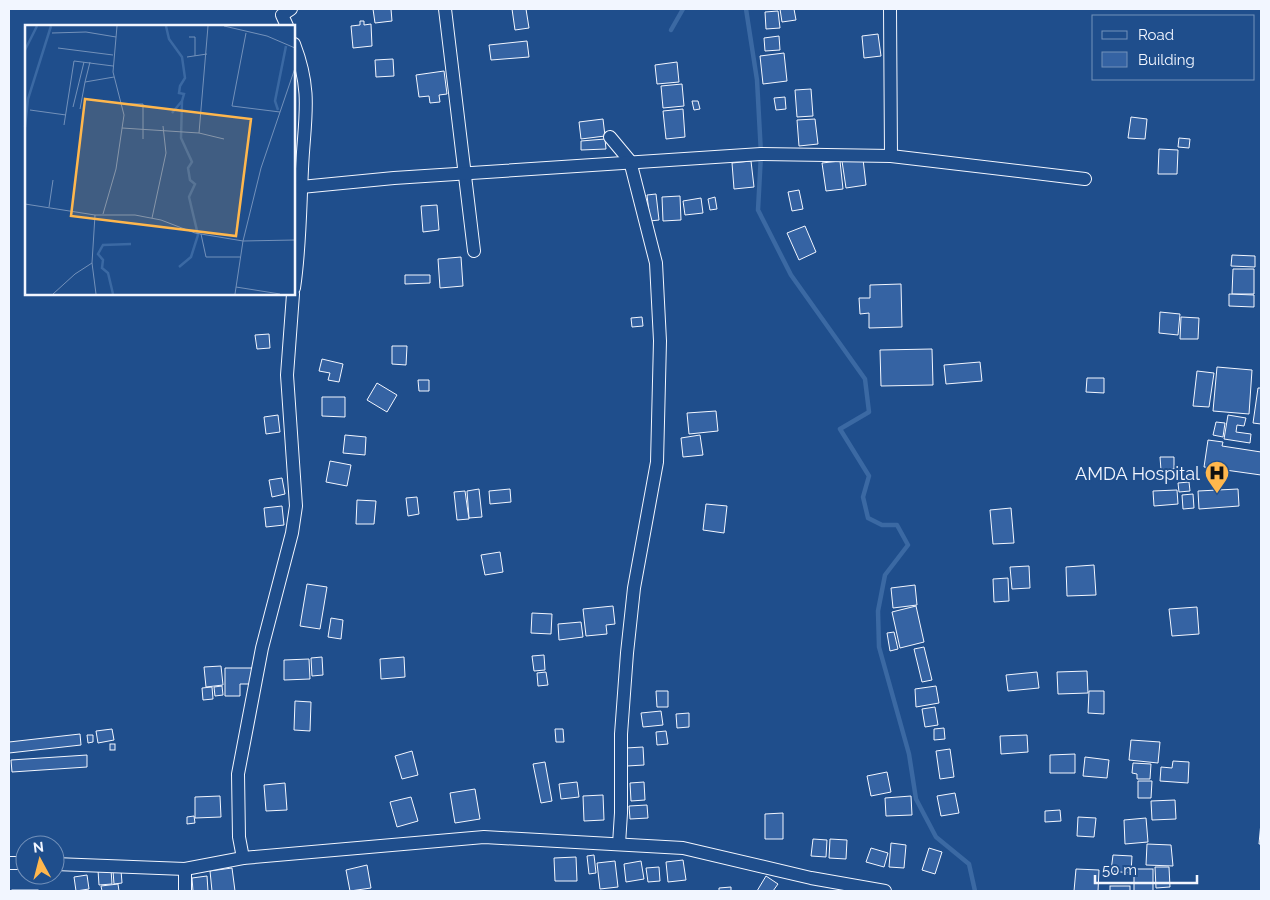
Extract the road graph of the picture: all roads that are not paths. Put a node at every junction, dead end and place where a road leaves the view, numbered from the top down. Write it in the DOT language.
graph roads {
  1 [pos="293,9"];
  2 [pos="445,9"];
  3 [pos="890,9"];
  4 [pos="287,25"];
  5 [pos="295,48"];
  6 [pos="610,137"];
  7 [pos="891,156"];
  8 [pos="630,161"];
  9 [pos="465,174"];
  10 [pos="1085,179"];
  11 [pos="301,187"];
  12 [pos="474,251"];
  13 [pos="295,281"];
  14 [pos="293,295"];
  15 [pos="619,844"];
  16 [pos="243,858"];
  17 [pos="65,864"];
  18 [pos="185,868"];
  19 [pos="185,891"];
  20 [pos="885,891"];
  1 -- 4 [label="street"];
  2 -- 9 [label="street"];
  3 -- 7 [label="street"];
  5 -- 11 [label="street"];
  6 -- 8 [label="street"];
  7 -- 8 [label="street"];
  7 -- 10 [label="street"];
  8 -- 9 [label="street"];
  8 -- 15 [label="street"];
  9 -- 11 [label="street"];
  9 -- 12 [label="street"];
  11 -- 13 [label="street"];
  14 -- 16 [label="street"];
  15 -- 16 [label="street"];
  15 -- 20 [label="street"];
  16 -- 18 [label="street"];
  17 -- 18 [label="street"];
  18 -- 19 [label="street"];
}
